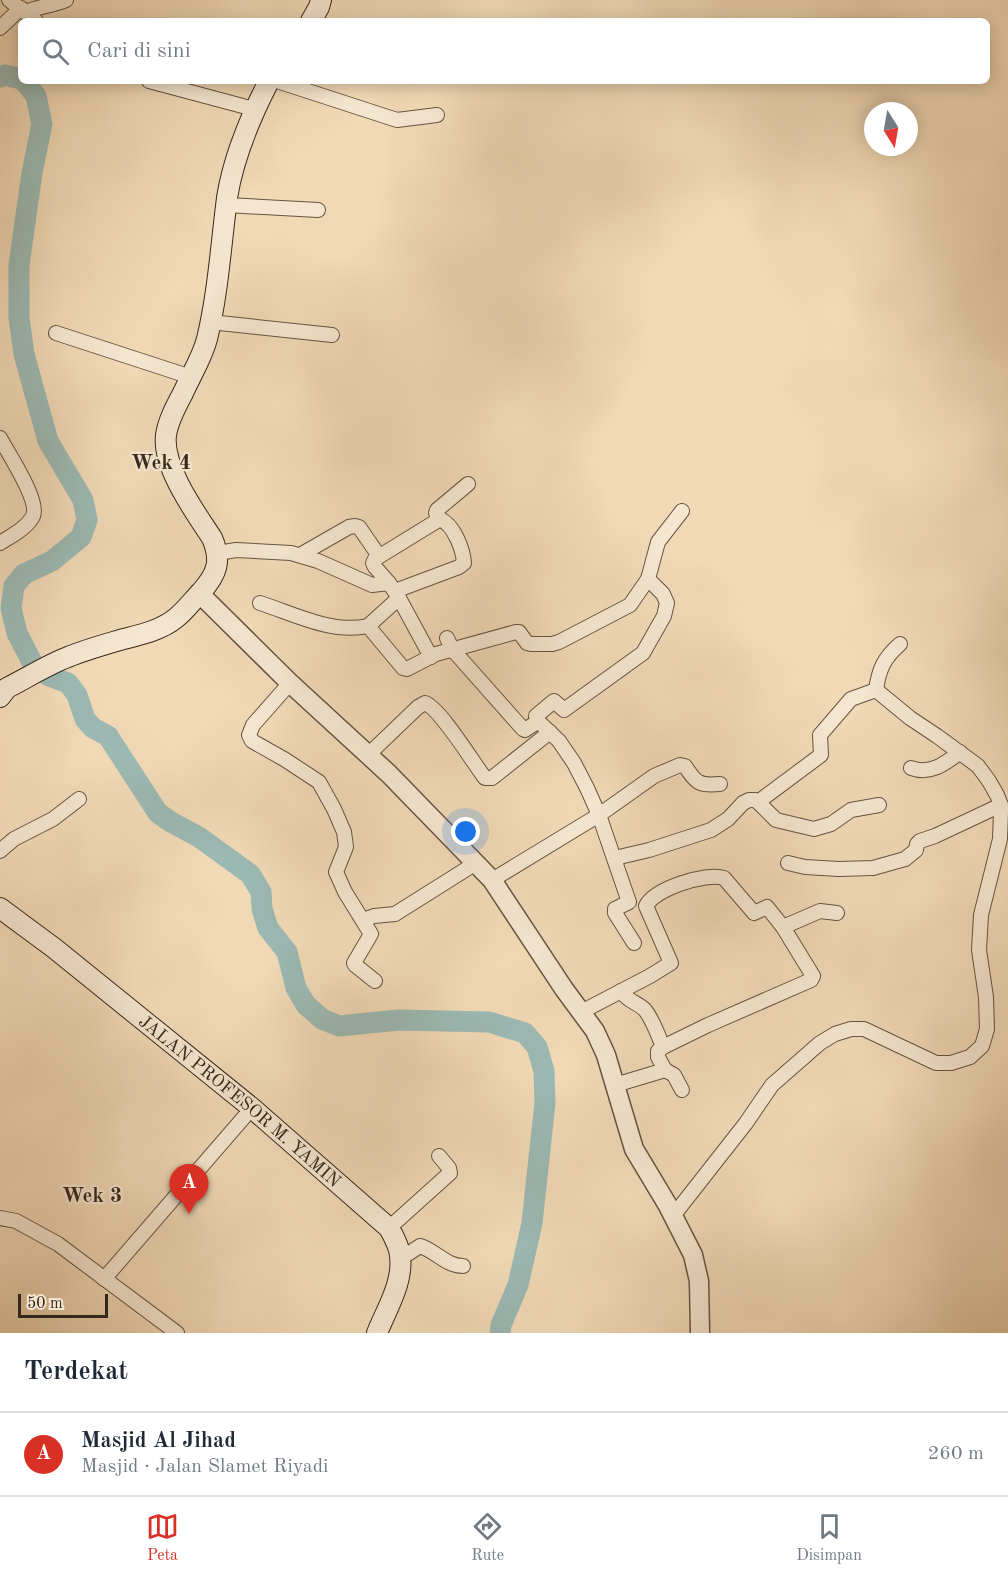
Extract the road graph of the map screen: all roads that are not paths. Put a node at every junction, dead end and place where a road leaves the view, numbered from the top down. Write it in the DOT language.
graph roads {
  1 [pos="9,0"];
  2 [pos="66,0"];
  3 [pos="321,0"];
  4 [pos="27,14"];
  5 [pos="313,18"];
  6 [pos="18,19"];
  7 [pos="0,28"];
  8 [pos="160,84"];
  9 [pos="268,84"];
  10 [pos="286,84"];
  11 [pos="255,109"];
  12 [pos="437,115"];
  13 [pos="226,205"];
  14 [pos="318,210"];
  15 [pos="210,322"];
  16 [pos="56,333"];
  17 [pos="332,335"];
  18 [pos="191,376"];
  19 [pos="0,438"];
  20 [pos="468,483"];
  21 [pos="682,511"];
  22 [pos="440,519"];
  23 [pos="0,543"];
  24 [pos="218,553"];
  25 [pos="300,555"];
  26 [pos="379,556"];
  27 [pos="648,579"];
  28 [pos="394,591"];
  29 [pos="199,594"];
  30 [pos="260,603"];
  31 [pos="368,626"];
  32 [pos="450,644"];
  33 [pos="900,644"];
  34 [pos="431,657"];
  35 [pos="290,683"];
  36 [pos="876,690"];
  37 [pos="3,692"];
  38 [pos="538,722"];
  39 [pos="549,732"];
  40 [pos="960,752"];
  41 [pos="369,754"];
  42 [pos="911,768"];
  43 [pos="720,783"];
  44 [pos="80,799"];
  45 [pos="758,802"];
  46 [pos="879,805"];
  47 [pos="1001,805"];
  48 [pos="599,815"];
  49 [pos="0,851"];
  50 [pos="615,858"];
  51 [pos="476,863"];
  52 [pos="788,863"];
  53 [pos="492,880"];
  54 [pos="0,908"];
  55 [pos="837,913"];
  56 [pos="363,920"];
  57 [pos="783,927"];
  58 [pos="634,943"];
  59 [pos="375,981"];
  60 [pos="621,992"];
  61 [pos="581,1012"];
  62 [pos="663,1047"];
  63 [pos="665,1070"];
  64 [pos="615,1085"];
  65 [pos="682,1090"];
  66 [pos="252,1108"];
  67 [pos="439,1156"];
  68 [pos="673,1216"];
  69 [pos="0,1218"];
  70 [pos="389,1228"];
  71 [pos="400,1259"];
  72 [pos="463,1266"];
  73 [pos="104,1279"];
  74 [pos="177,1333"];
  75 [pos="377,1333"];
  76 [pos="700,1333"];
  1 -- 4 [label="street"];
  2 -- 4 [label="street"];
  3 -- 5 [label="main road"];
  6 -- 7 [label="street"];
  8 -- 11 [label="street"];
  9 -- 11 [label="main road"];
  10 -- 12 [label="street"];
  11 -- 13 [label="main road"];
  13 -- 14 [label="street"];
  13 -- 15 [label="main road"];
  15 -- 17 [label="street"];
  15 -- 18 [label="main road"];
  16 -- 18 [label="street"];
  18 -- 24 [label="main road"];
  19 -- 23 [label="street"];
  20 -- 22 [label="street"];
  21 -- 27 [label="street"];
  22 -- 26 [label="street"];
  22 -- 28 [label="street"];
  24 -- 25 [label="street"];
  24 -- 29 [label="main road"];
  25 -- 26 [label="street"];
  25 -- 28 [label="street"];
  26 -- 28 [label="street"];
  27 -- 32 [label="street"];
  27 -- 38 [label="street"];
  28 -- 31 [label="street"];
  28 -- 34 [label="street"];
  29 -- 35 [label="street"];
  29 -- 37 [label="main road"];
  30 -- 31 [label="street"];
  31 -- 34 [label="street"];
  32 -- 34 [label="street"];
  32 -- 38 [label="street"];
  33 -- 36 [label="street"];
  35 -- 41 [label="street"];
  35 -- 56 [label="street"];
  36 -- 40 [label="street"];
  36 -- 45 [label="street"];
  38 -- 39 [label="street"];
  39 -- 41 [label="street"];
  39 -- 48 [label="street"];
  40 -- 42 [label="street"];
  40 -- 47 [label="street"];
  41 -- 51 [label="street"];
  43 -- 48 [label="street"];
  44 -- 49 [label="street"];
  45 -- 46 [label="street"];
  45 -- 50 [label="street"];
  47 -- 52 [label="street"];
  47 -- 68 [label="street"];
  48 -- 50 [label="street"];
  48 -- 53 [label="street"];
  50 -- 58 [label="street"];
  51 -- 53 [label="street"];
  51 -- 56 [label="street"];
  53 -- 61 [label="street"];
  54 -- 66 [label="main road, JALAN PROFESOR M. YAMIN"];
  55 -- 57 [label="street"];
  56 -- 59 [label="street"];
  57 -- 60 [label="street"];
  57 -- 62 [label="street"];
  60 -- 61 [label="street"];
  60 -- 62 [label="street"];
  61 -- 64 [label="street"];
  62 -- 63 [label="street"];
  63 -- 64 [label="street"];
  63 -- 65 [label="street"];
  64 -- 68 [label="street"];
  66 -- 70 [label="main road, JALAN PROFESOR M. YAMIN"];
  66 -- 73 [label="street"];
  67 -- 70 [label="street"];
  68 -- 76 [label="street"];
  69 -- 73 [label="street"];
  70 -- 71 [label="main road, JALAN PROFESOR M. YAMIN"];
  71 -- 72 [label="street"];
  71 -- 75 [label="main road, JALAN PROFESOR M. YAMIN"];
  73 -- 74 [label="street"];
}
